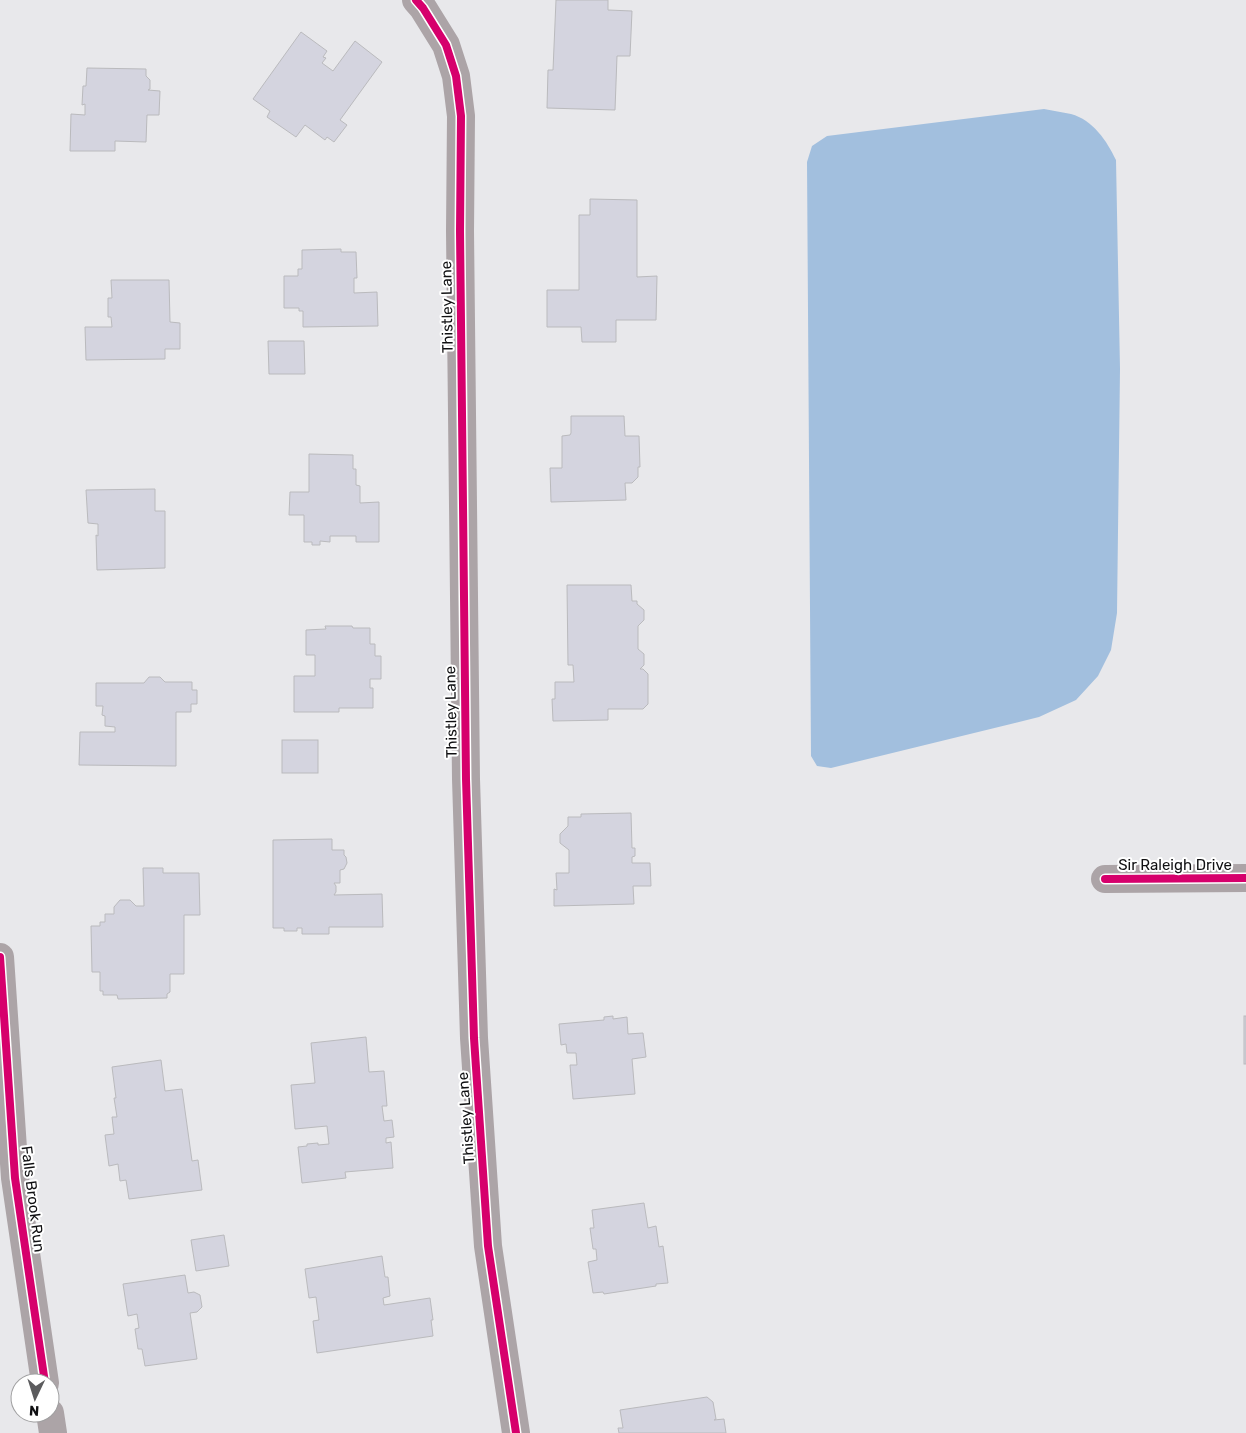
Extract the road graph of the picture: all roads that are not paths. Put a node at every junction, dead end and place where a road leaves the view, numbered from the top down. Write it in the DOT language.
graph roads {
  1 [pos="416,0"];
  2 [pos="1105,878"];
  3 [pos="1246,878"];
  4 [pos="0,957"];
  5 [pos="44,1373"];
  6 [pos="516,1433"];
  1 -- 6 [label="street, Thistley Lane"];
  2 -- 3 [label="street, Sir Raleigh Drive"];
  4 -- 5 [label="street, Falls Brook Run"];
}
